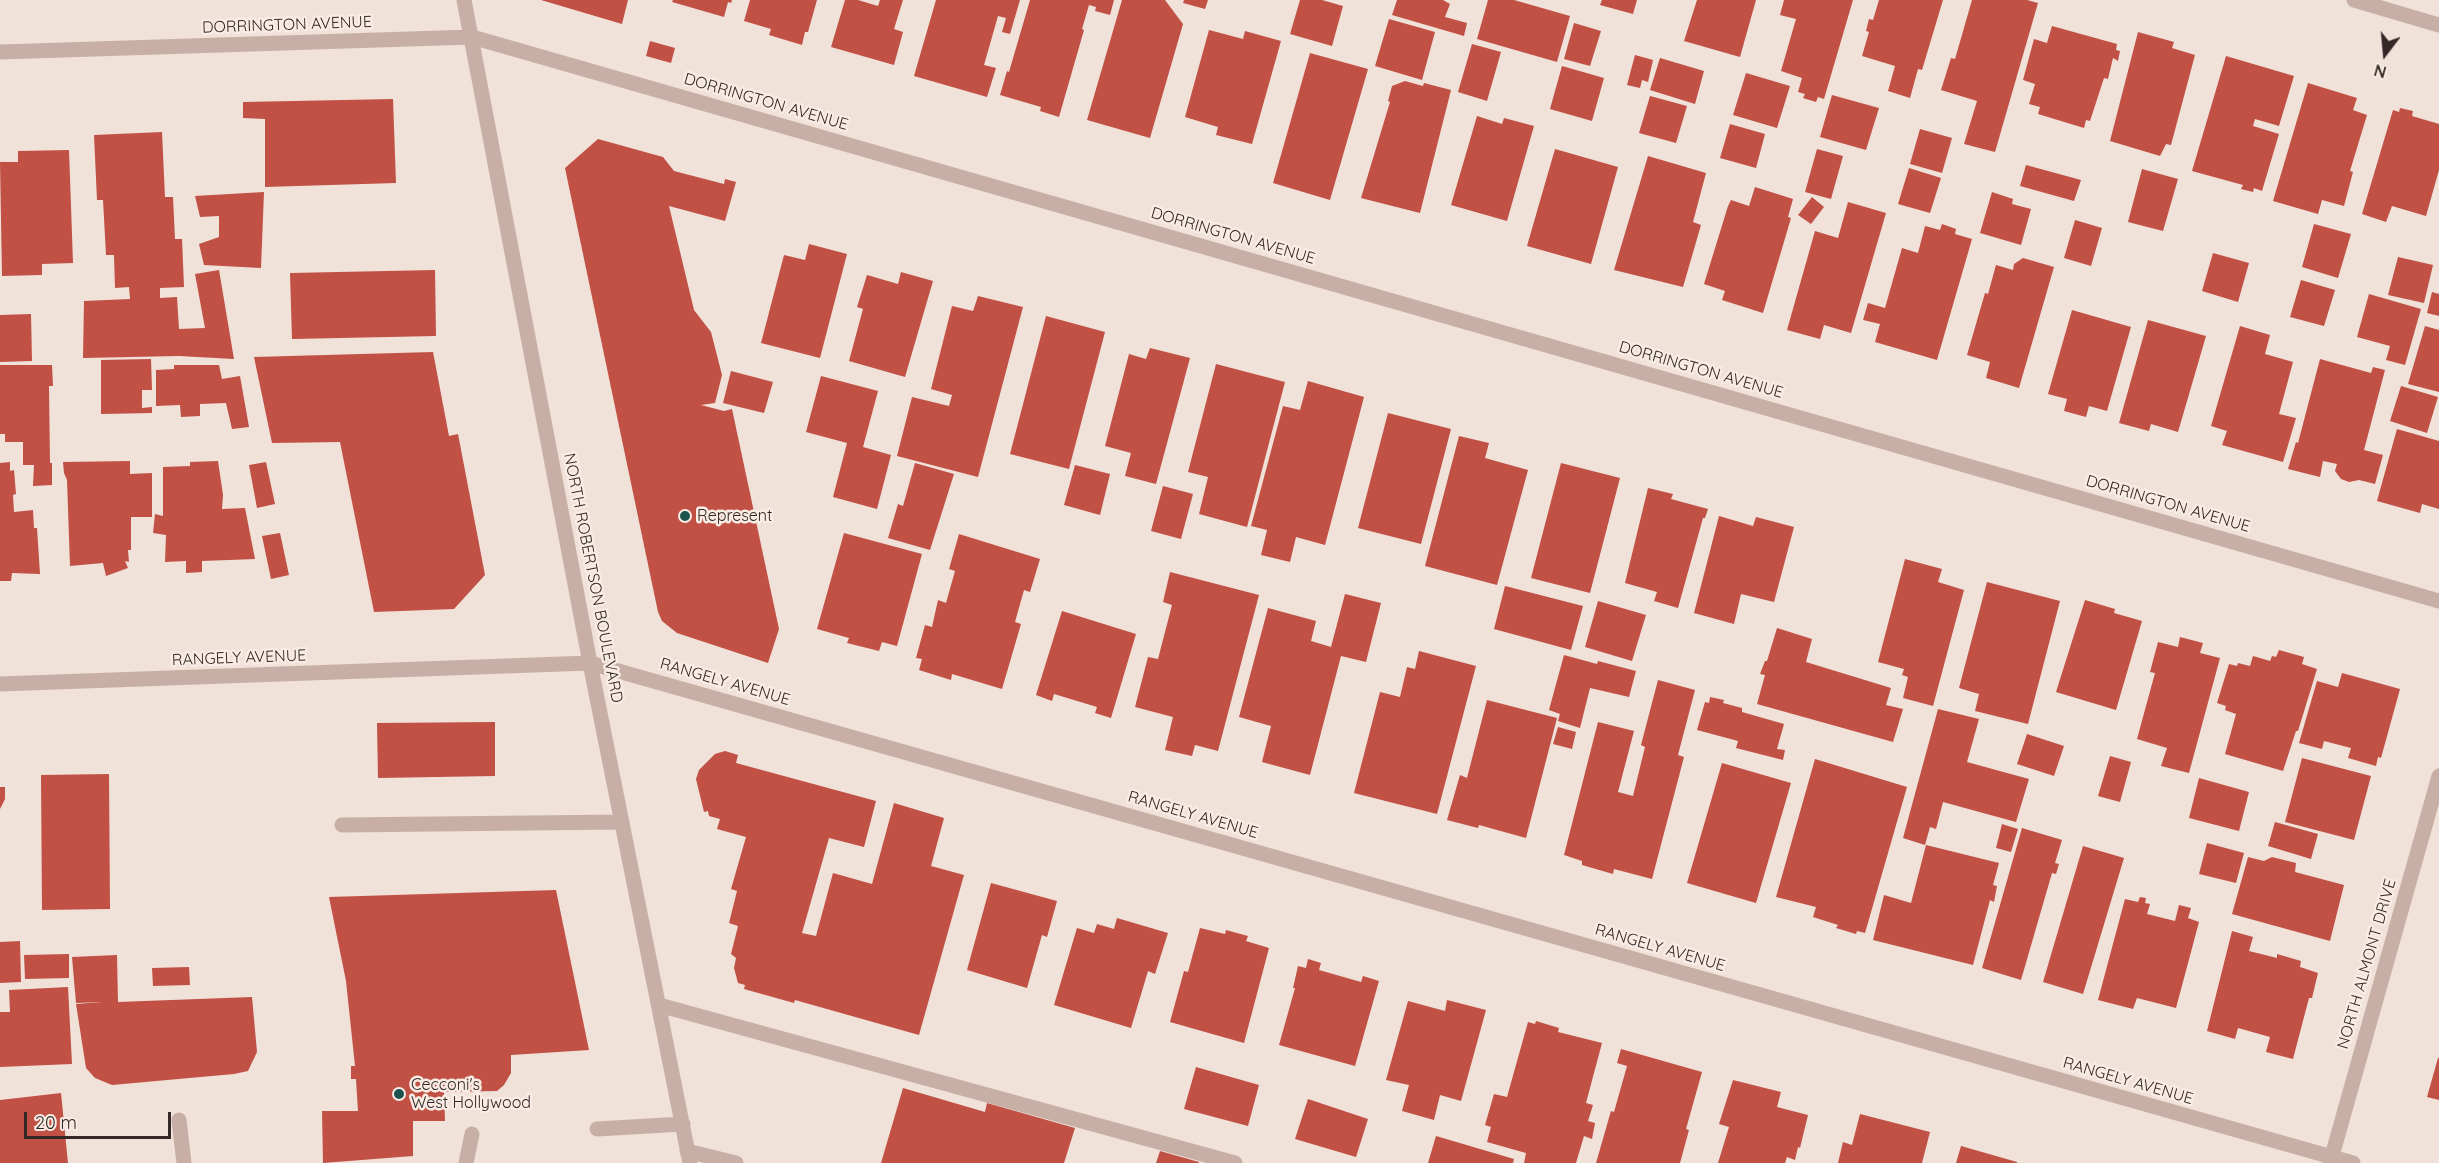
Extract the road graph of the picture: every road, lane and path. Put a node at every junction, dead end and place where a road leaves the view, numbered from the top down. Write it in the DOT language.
graph roads {
  1 [pos="464,0"];
  2 [pos="2355,0"];
  3 [pos="2439,25"];
  4 [pos="472,37"];
  5 [pos="0,52"];
  6 [pos="2439,601"];
  7 [pos="590,663"];
  8 [pos="0,684"];
  9 [pos="2439,776"];
  10 [pos="622,822"];
  11 [pos="342,825"];
  12 [pos="659,1005"];
  13 [pos="179,1120"];
  14 [pos="683,1124"];
  15 [pos="597,1130"];
  16 [pos="472,1134"];
  17 [pos="689,1157"];
  18 [pos="2331,1160"];
  19 [pos="184,1163"];
  20 [pos="466,1163"];
  21 [pos="736,1163"];
  22 [pos="1235,1163"];
  23 [pos="2353,1163"];
  1 -- 4 [label="street, NORTH ROBERTSON BOULEVARD"];
  2 -- 3 [label="street"];
  4 -- 5 [label="street, DORRINGTON AVENUE"];
  4 -- 6 [label="street, DORRINGTON AVENUE"];
  4 -- 7 [label="street, NORTH ROBERTSON BOULEVARD"];
  7 -- 8 [label="street, RANGELY AVENUE"];
  7 -- 10 [label="street, NORTH ROBERTSON BOULEVARD"];
  7 -- 18 [label="street, RANGELY AVENUE"];
  9 -- 18 [label="street, NORTH ALMONT DRIVE"];
  10 -- 11 [label="street"];
  10 -- 12 [label="street, NORTH ROBERTSON BOULEVARD"];
  12 -- 14 [label="street, NORTH ROBERTSON BOULEVARD"];
  12 -- 22 [label="street"];
  13 -- 19 [label="street"];
  14 -- 15 [label="street"];
  14 -- 17 [label="street, NORTH ROBERTSON BOULEVARD"];
  16 -- 20 [label="street"];
  17 -- 21 [label="street"];
  18 -- 23 [label="street, RANGELY AVENUE"];
}
